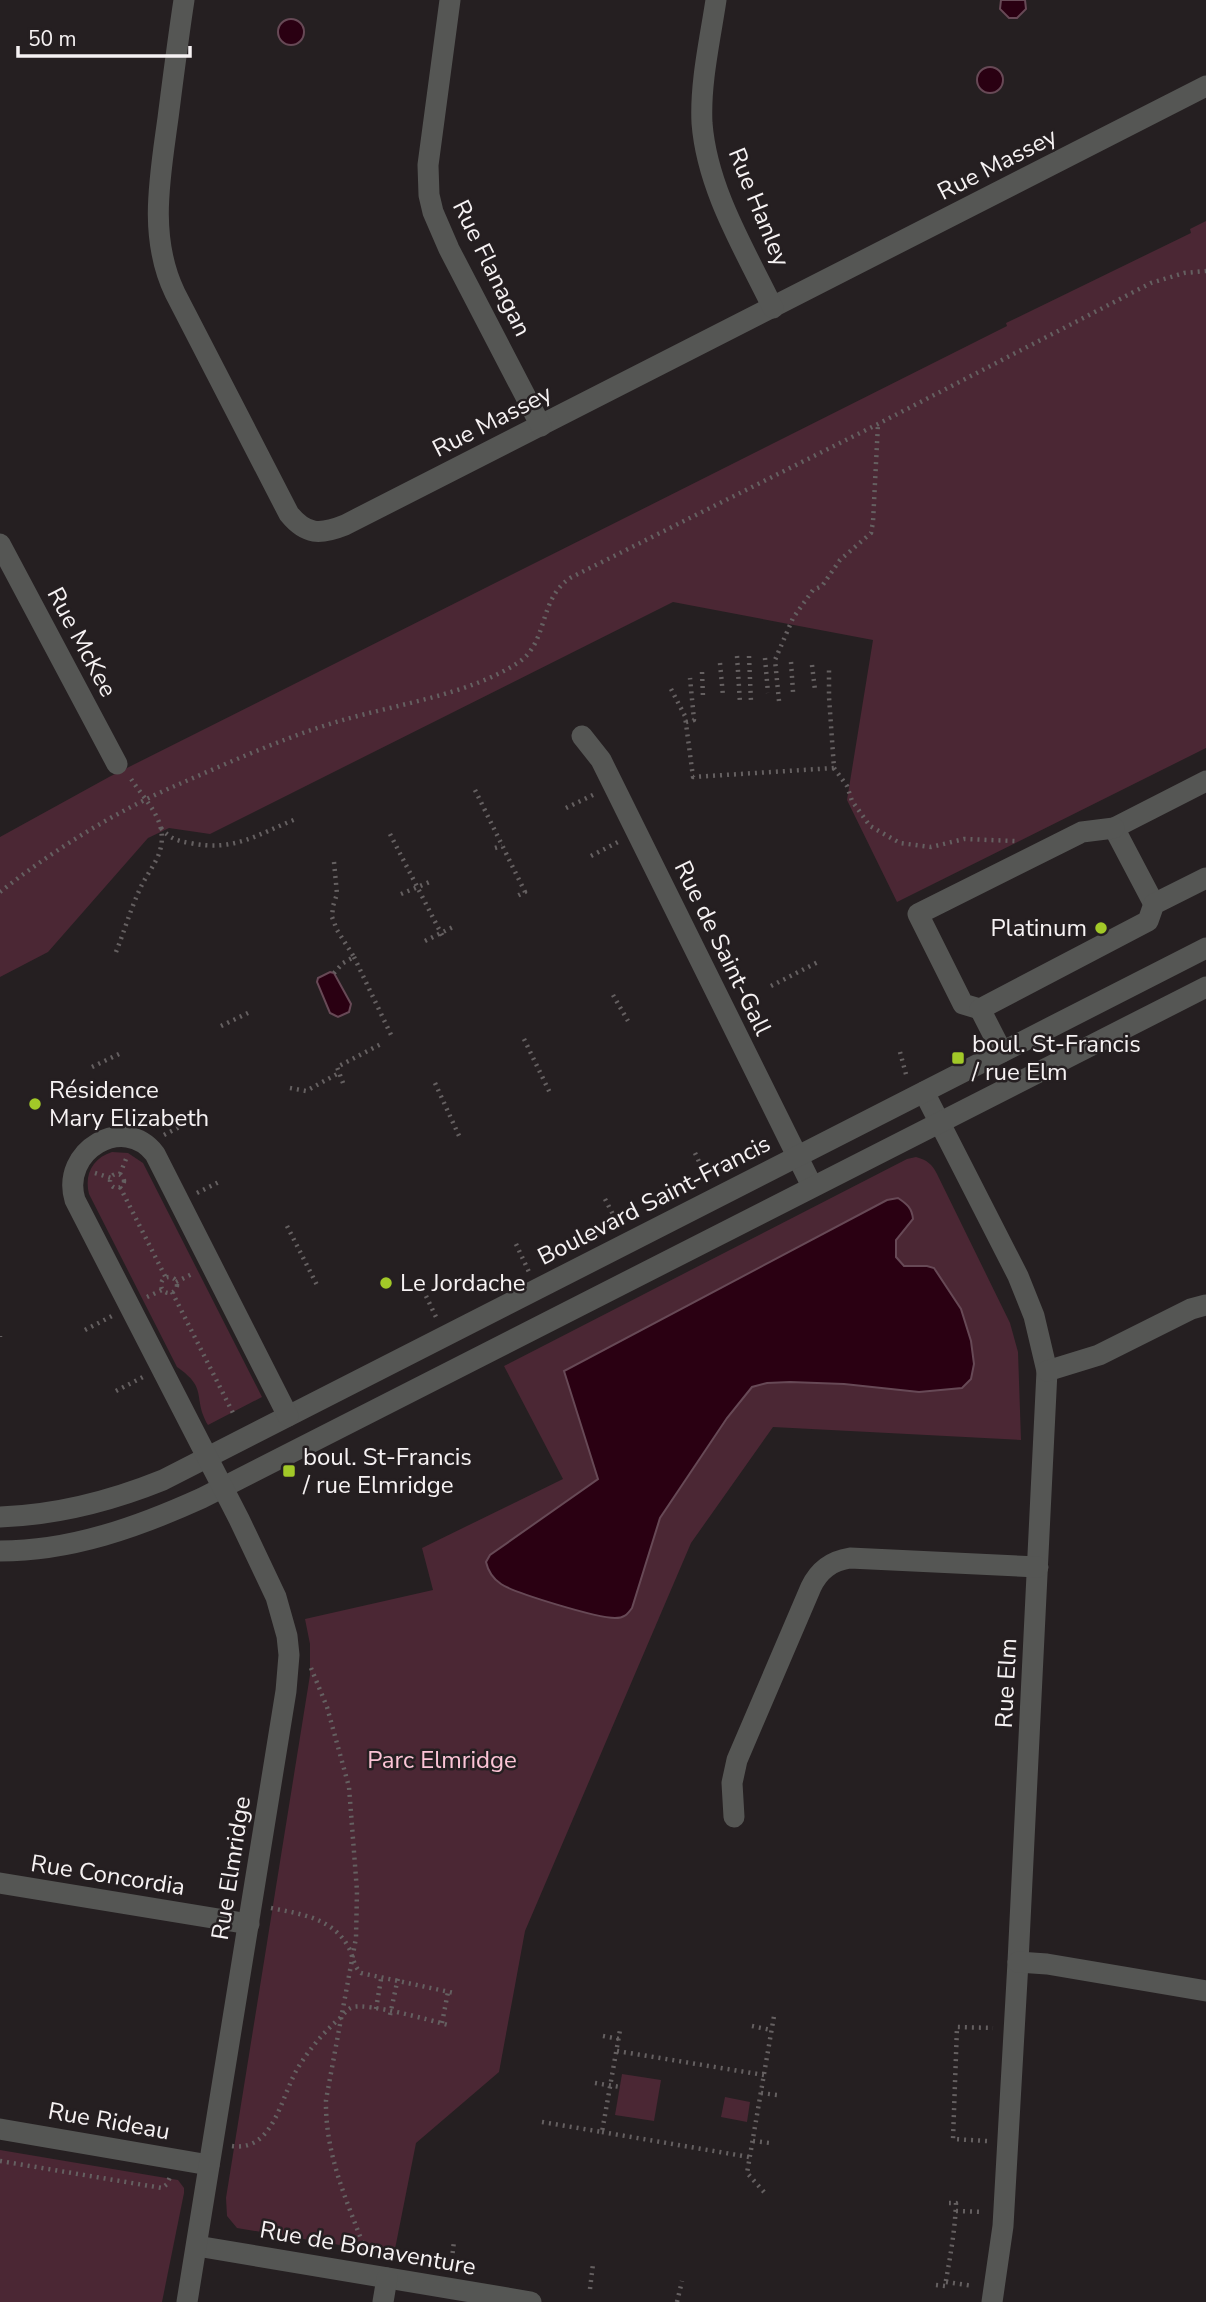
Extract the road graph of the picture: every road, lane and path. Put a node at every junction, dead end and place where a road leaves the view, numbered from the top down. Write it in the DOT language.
graph roads {
  1 [pos="184,0"];
  2 [pos="450,0"];
  3 [pos="716,0"];
  4 [pos="1206,86"];
  5 [pos="1206,271"];
  6 [pos="773,307"];
  7 [pos="878,424"];
  8 [pos="541,425"];
  9 [pos="0,544"];
  10 [pos="737,656"];
  11 [pos="749,656"];
  12 [pos="765,658"];
  13 [pos="791,662"];
  14 [pos="720,663"];
  15 [pos="813,665"];
  16 [pos="829,667"];
  17 [pos="702,673"];
  18 [pos="691,678"];
  19 [pos="671,689"];
  20 [pos="815,690"];
  21 [pos="793,692"];
  22 [pos="768,693"];
  23 [pos="723,696"];
  24 [pos="704,697"];
  25 [pos="779,701"];
  26 [pos="751,702"];
  27 [pos="740,703"];
  28 [pos="686,722"];
  29 [pos="582,736"];
  30 [pos="122,767"];
  31 [pos="834,768"];
  32 [pos="1206,780"];
  33 [pos="613,784"];
  34 [pos="475,790"];
  35 [pos="144,799"];
  36 [pos="566,808"];
  37 [pos="296,819"];
  38 [pos="161,828"];
  39 [pos="1114,828"];
  40 [pos="637,833"];
  41 [pos="390,834"];
  42 [pos="502,846"];
  43 [pos="495,848"];
  44 [pos="1052,848"];
  45 [pos="591,856"];
  46 [pos="334,862"];
  47 [pos="1206,878"];
  48 [pos="432,881"];
  49 [pos="417,887"];
  50 [pos="0,892"];
  51 [pos="401,894"];
  52 [pos="517,897"];
  53 [pos="1154,904"];
  54 [pos="455,926"];
  55 [pos="440,933"];
  56 [pos="443,939"];
  57 [pos="425,940"];
  58 [pos="1206,948"];
  59 [pos="116,952"];
  60 [pos="354,957"];
  61 [pos="818,962"];
  62 [pos="334,973"];
  63 [pos="771,986"];
  64 [pos="1206,987"];
  65 [pos="613,995"];
  66 [pos="980,1009"];
  67 [pos="250,1012"];
  68 [pos="628,1021"];
  69 [pos="221,1026"];
  70 [pos="393,1039"];
  71 [pos="524,1039"];
  72 [pos="382,1044"];
  73 [pos="900,1052"];
  74 [pos="1002,1052"];
  75 [pos="119,1054"];
  76 [pos="92,1066"];
  77 [pos="339,1073"];
  78 [pos="343,1083"];
  79 [pos="435,1083"];
  80 [pos="290,1088"];
  81 [pos="916,1088"];
  82 [pos="550,1093"];
  83 [pos="191,1121"];
  84 [pos="940,1122"];
  85 [pos="160,1137"];
  86 [pos="460,1138"];
  87 [pos="128,1153"];
  88 [pos="695,1153"];
  89 [pos="797,1156"];
  90 [pos="90,1171"];
  91 [pos="120,1174"];
  92 [pos="111,1178"];
  93 [pos="221,1181"];
  94 [pos="709,1184"];
  95 [pos="812,1186"];
  96 [pos="120,1187"];
  97 [pos="193,1194"];
  98 [pos="605,1199"];
  99 [pos="287,1226"];
  100 [pos="621,1230"];
  101 [pos="516,1244"];
  102 [pos="198,1272"];
  103 [pos="531,1275"];
  104 [pos="166,1278"];
  105 [pos="176,1282"];
  106 [pos="317,1285"];
  107 [pos="162,1290"];
  108 [pos="172,1292"];
  109 [pos="426,1296"];
  110 [pos="143,1298"];
  111 [pos="1206,1305"];
  112 [pos="116,1314"];
  113 [pos="439,1323"];
  114 [pos="85,1330"];
  115 [pos="1046,1371"];
  116 [pos="147,1376"];
  117 [pos="116,1391"];
  118 [pos="233,1415"];
  119 [pos="288,1416"];
  120 [pos="206,1457"];
  121 [pos="222,1488"];
  122 [pos="0,1517"];
  123 [pos="0,1551"];
  124 [pos="1038,1567"];
  125 [pos="307,1661"];
  126 [pos="734,1817"];
  127 [pos="0,1884"];
  128 [pos="270,1908"];
  129 [pos="249,1924"];
  130 [pos="353,1959"];
  131 [pos="1018,1962"];
  132 [pos="381,1979"];
  133 [pos="397,1980"];
  134 [pos="1206,1991"];
  135 [pos="376,2009"];
  136 [pos="391,2014"];
  137 [pos="774,2016"];
  138 [pos="341,2017"];
  139 [pos="752,2026"];
  140 [pos="993,2028"];
  141 [pos="620,2030"];
  142 [pos="771,2030"];
  143 [pos="603,2036"];
  144 [pos="619,2039"];
  145 [pos="617,2051"];
  146 [pos="764,2075"];
  147 [pos="596,2083"];
  148 [pos="610,2085"];
  149 [pos="620,2087"];
  150 [pos="761,2093"];
  151 [pos="777,2095"];
  152 [pos="748,2112"];
  153 [pos="757,2114"];
  154 [pos="542,2122"];
  155 [pos="0,2129"];
  156 [pos="602,2132"];
  157 [pos="753,2141"];
  158 [pos="987,2141"];
  159 [pos="770,2143"];
  160 [pos="231,2146"];
  161 [pos="750,2157"];
  162 [pos="0,2161"];
  163 [pos="209,2165"];
  164 [pos="170,2175"];
  165 [pos="764,2192"];
  166 [pos="949,2203"];
  167 [pos="956,2211"];
  168 [pos="983,2212"];
  169 [pos="454,2241"];
  170 [pos="197,2246"];
  171 [pos="366,2253"];
  172 [pos="593,2264"];
  173 [pos="451,2267"];
  174 [pos="387,2278"];
  175 [pos="682,2281"];
  176 [pos="946,2282"];
  177 [pos="936,2285"];
  178 [pos="973,2286"];
  179 [pos="590,2289"];
  180 [pos="187,2302"];
  181 [pos="383,2302"];
  182 [pos="531,2302"];
  183 [pos="677,2302"];
  184 [pos="992,2302"];
  1 -- 8 [label="street, Rue Massey"];
  2 -- 8 [label="street, Rue Flanagan"];
  3 -- 6 [label="street, Rue Hanley"];
  4 -- 6 [label="street, Rue Massey"];
  5 -- 7 [label="path"];
  6 -- 8 [label="street, Rue Massey"];
  7 -- 25 [label="path"];
  7 -- 35 [label="path"];
  9 -- 30 [label="street, Rue McKee"];
  10 -- 27 [label="path"];
  11 -- 26 [label="path"];
  12 -- 22 [label="path"];
  13 -- 21 [label="path"];
  14 -- 23 [label="path"];
  15 -- 20 [label="path"];
  16 -- 31 [label="path"];
  17 -- 24 [label="path"];
  18 -- 28 [label="path"];
  19 -- 28 [label="path"];
  28 -- 31 [label="path"];
  29 -- 33 [label="street, Rue de Saint-Gall"];
  30 -- 35 [label="path"];
  31 -- 44 [label="path"];
  32 -- 39 [label="street"];
  33 -- 36 [label="path"];
  33 -- 40 [label="street, Rue de Saint-Gall"];
  34 -- 42 [label="path"];
  35 -- 38 [label="path"];
  35 -- 50 [label="path"];
  37 -- 38 [label="path"];
  38 -- 59 [label="path"];
  39 -- 44 [label="street"];
  39 -- 53 [label="street"];
  40 -- 45 [label="path"];
  40 -- 89 [label="street, Rue de Saint-Gall"];
  41 -- 49 [label="path"];
  42 -- 43 [label="path"];
  42 -- 52 [label="path"];
  44 -- 66 [label="street"];
  46 -- 60 [label="path"];
  47 -- 53 [label="street"];
  48 -- 49 [label="path"];
  49 -- 51 [label="path"];
  49 -- 55 [label="path"];
  53 -- 66 [label="street"];
  54 -- 55 [label="path"];
  55 -- 56 [label="path"];
  55 -- 57 [label="path"];
  58 -- 74 [label="street, Boulevard Saint-Francis"];
  60 -- 62 [label="path"];
  60 -- 70 [label="path"];
  61 -- 63 [label="path"];
  64 -- 84 [label="street"];
  65 -- 68 [label="path"];
  66 -- 74 [label="street"];
  67 -- 69 [label="path"];
  71 -- 82 [label="path"];
  72 -- 77 [label="path"];
  73 -- 81 [label="path"];
  74 -- 81 [label="street, Boulevard Saint-Francis"];
  75 -- 76 [label="path"];
  77 -- 78 [label="path"];
  77 -- 80 [label="path"];
  79 -- 86 [label="path"];
  81 -- 84 [label="street, Rue Elm"];
  81 -- 89 [label="street, Boulevard Saint-Francis"];
  83 -- 85 [label="path"];
  84 -- 95 [label="street"];
  84 -- 115 [label="street, Rue Elm"];
  87 -- 91 [label="path"];
  88 -- 94 [label="path"];
  89 -- 95 [label="street, Rue de Saint-Gall"];
  89 -- 119 [label="street, Boulevard Saint-Francis"];
  90 -- 92 [label="path"];
  91 -- 92 [label="path"];
  91 -- 96 [label="path"];
  92 -- 96 [label="path"];
  93 -- 97 [label="path"];
  95 -- 121 [label="street"];
  96 -- 104 [label="path"];
  98 -- 100 [label="path"];
  99 -- 106 [label="path"];
  101 -- 103 [label="path"];
  102 -- 105 [label="path"];
  104 -- 105 [label="path"];
  104 -- 107 [label="path"];
  105 -- 108 [label="path"];
  107 -- 108 [label="path"];
  107 -- 110 [label="path"];
  108 -- 118 [label="path"];
  109 -- 113 [label="path"];
  111 -- 115 [label="street"];
  112 -- 114 [label="path"];
  115 -- 124 [label="street, Rue Elm"];
  116 -- 117 [label="path"];
  119 -- 120 [label="street, Boulevard Saint-Francis"];
  119 -- 120 [label="street, Rue Elmridge"];
  120 -- 121 [label="street, Rue Elmridge"];
  120 -- 122 [label="street, Boulevard Saint-Francis"];
  121 -- 123 [label="street"];
  121 -- 129 [label="street, Rue Elmridge"];
  124 -- 126 [label="street"];
  124 -- 131 [label="street, Rue Elm"];
  125 -- 130 [label="path"];
  127 -- 129 [label="street, Rue Concordia"];
  128 -- 130 [label="path"];
  129 -- 163 [label="street, Rue Elmridge"];
  130 -- 132 [label="path"];
  130 -- 138 [label="path"];
  131 -- 134 [label="street"];
  131 -- 184 [label="street, Rue Elm"];
  132 -- 133 [label="path"];
  132 -- 135 [label="path"];
  133 -- 136 [label="path"];
  133 -- 136 [label="path"];
  135 -- 136 [label="path"];
  135 -- 138 [label="path"];
  137 -- 142 [label="path"];
  138 -- 160 [label="path"];
  138 -- 171 [label="path"];
  139 -- 142 [label="path"];
  140 -- 158 [label="path"];
  141 -- 144 [label="path"];
  142 -- 146 [label="path"];
  143 -- 144 [label="path"];
  144 -- 145 [label="path"];
  145 -- 146 [label="path"];
  145 -- 148 [label="path"];
  146 -- 150 [label="path"];
  147 -- 148 [label="path"];
  148 -- 149 [label="path"];
  148 -- 156 [label="path"];
  150 -- 151 [label="path"];
  150 -- 153 [label="path"];
  152 -- 153 [label="path"];
  153 -- 157 [label="path"];
  154 -- 156 [label="path"];
  155 -- 163 [label="street, Rue Rideau"];
  156 -- 161 [label="path"];
  157 -- 159 [label="path"];
  157 -- 161 [label="path"];
  161 -- 165 [label="path"];
  162 -- 164 [label="path"];
  163 -- 170 [label="street, Rue Elmridge"];
  166 -- 167 [label="path"];
  167 -- 168 [label="path"];
  167 -- 176 [label="path"];
  169 -- 173 [label="path"];
  170 -- 174 [label="street, Rue de Bonaventure"];
  170 -- 180 [label="street, Rue Elmridge"];
  172 -- 179 [label="path"];
  174 -- 181 [label="street"];
  174 -- 182 [label="street, Rue de Bonaventure"];
  175 -- 183 [label="path"];
  176 -- 177 [label="path"];
  176 -- 178 [label="path"];
}
